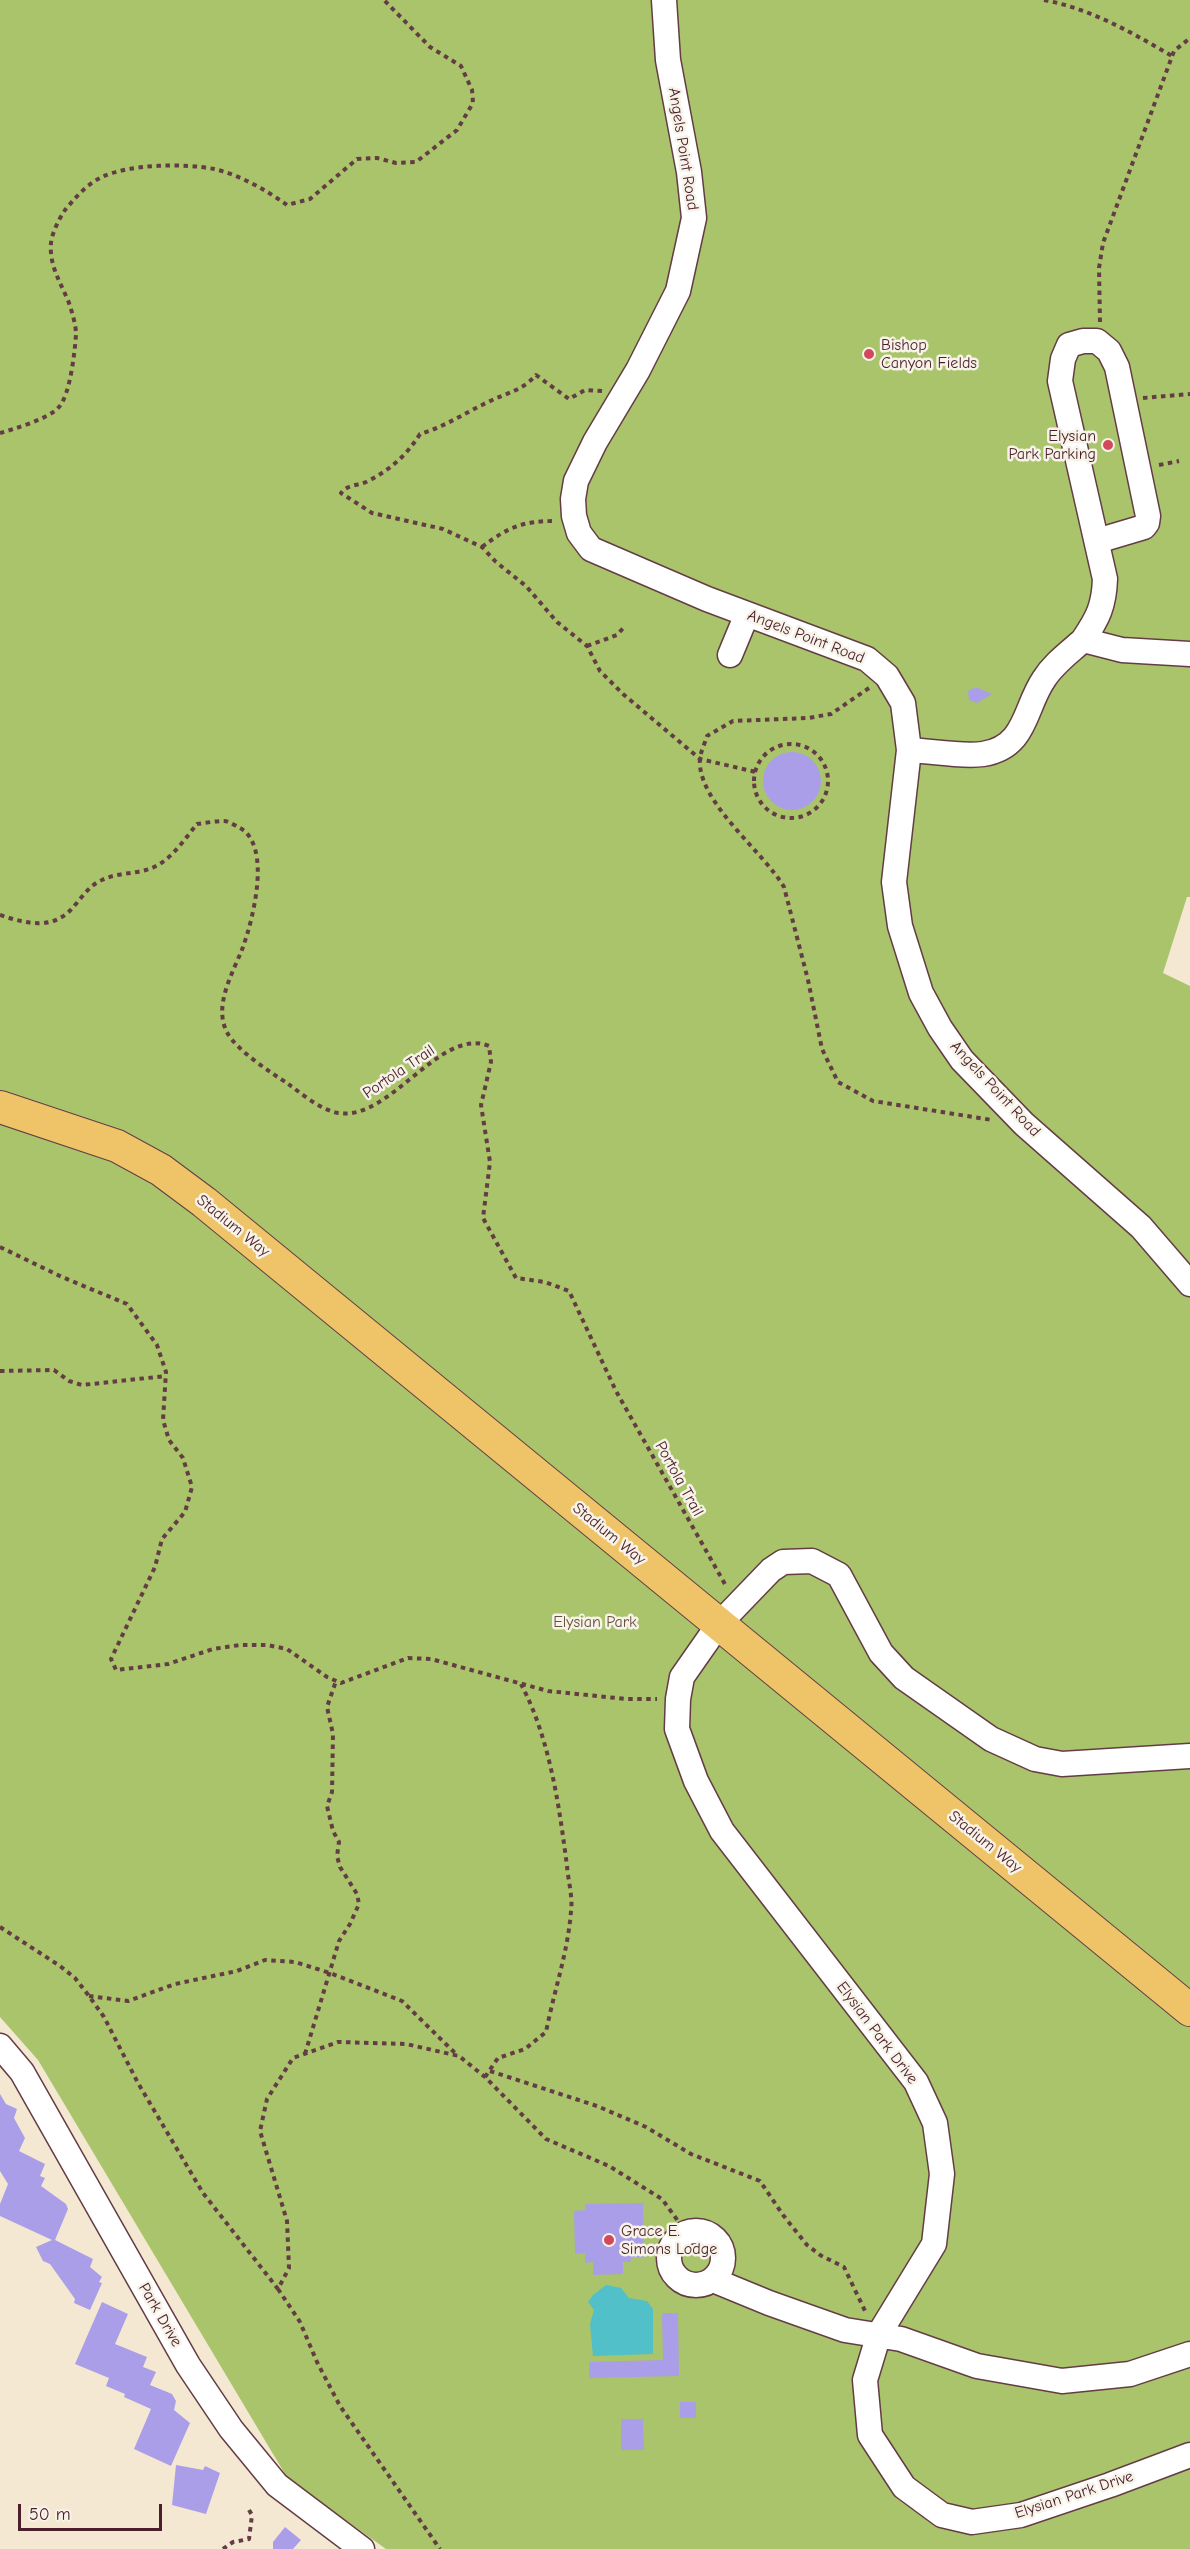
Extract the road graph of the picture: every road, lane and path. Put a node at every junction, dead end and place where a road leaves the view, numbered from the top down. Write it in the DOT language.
graph roads {
  1 [pos="384,0"];
  2 [pos="664,0"];
  3 [pos="1044,0"];
  4 [pos="1190,38"];
  5 [pos="1172,57"];
  6 [pos="1097,340"];
  7 [pos="623,393"];
  8 [pos="1190,394"];
  9 [pos="1124,400"];
  10 [pos="0,433"];
  11 [pos="576,522"];
  12 [pos="1097,541"];
  13 [pos="482,547"];
  14 [pos="747,614"];
  15 [pos="625,626"];
  16 [pos="1083,639"];
  17 [pos="587,646"];
  18 [pos="1190,654"];
  19 [pos="730,655"];
  20 [pos="887,676"];
  21 [pos="909,750"];
  22 [pos="700,759"];
  23 [pos="756,772"];
  24 [pos="0,915"];
  25 [pos="0,1107"];
  26 [pos="1024,1124"];
  27 [pos="0,1247"];
  28 [pos="1190,1284"];
  29 [pos="0,1371"];
  30 [pos="166,1376"];
  31 [pos="728,1614"];
  32 [pos="336,1681"];
  33 [pos="521,1684"];
  34 [pos="678,1699"];
  35 [pos="1190,1756"];
  36 [pos="0,1927"];
  37 [pos="330,1972"];
  38 [pos="89,1996"];
  39 [pos="1190,2010"];
  40 [pos="0,2046"];
  41 [pos="305,2054"];
  42 [pos="459,2056"];
  43 [pos="490,2071"];
  44 [pos="485,2077"];
  45 [pos="686,2232"];
  46 [pos="713,2280"];
  47 [pos="278,2289"];
  48 [pos="879,2334"];
  49 [pos="1190,2354"];
  50 [pos="1190,2455"];
  51 [pos="249,2510"];
  52 [pos="223,2549"];
  53 [pos="362,2549"];
  54 [pos="440,2549"];
  1 -- 10 [label="path"];
  2 -- 7 [label="street, Angels Point Road"];
  3 -- 5 [label="path"];
  4 -- 5 [label="path"];
  5 -- 6 [label="path"];
  6 -- 9 [label="street"];
  6 -- 12 [label="street"];
  7 -- 11 [label="street, Angels Point Road"];
  7 -- 13 [label="path"];
  8 -- 9 [label="path"];
  9 -- 12 [label="street"];
  11 -- 13 [label="path"];
  11 -- 14 [label="street, Angels Point Road"];
  12 -- 16 [label="street"];
  13 -- 17 [label="path"];
  14 -- 19 [label="street"];
  14 -- 20 [label="street, Angels Point Road"];
  15 -- 17 [label="path"];
  16 -- 18 [label="street"];
  16 -- 21 [label="street"];
  17 -- 22 [label="path"];
  20 -- 21 [label="street, Angels Point Road"];
  20 -- 22 [label="path"];
  21 -- 26 [label="street, Angels Point Road"];
  22 -- 23 [label="path"];
  22 -- 26 [label="path"];
  23 -- 23 [label="path"];
  24 -- 31 [label="path, Portola Trail"];
  25 -- 31 [label="main road, Stadium Way"];
  26 -- 28 [label="street, Angels Point Road"];
  27 -- 30 [label="path"];
  29 -- 30 [label="path"];
  30 -- 32 [label="path"];
  31 -- 34 [label="street, Elysian Park Drive"];
  31 -- 35 [label="street"];
  31 -- 39 [label="main road, Stadium Way"];
  32 -- 33 [label="path"];
  32 -- 37 [label="path"];
  33 -- 34 [label="path"];
  33 -- 43 [label="path"];
  34 -- 48 [label="street, Elysian Park Drive"];
  36 -- 38 [label="path"];
  37 -- 38 [label="path"];
  37 -- 41 [label="path"];
  37 -- 42 [label="path"];
  38 -- 47 [label="path"];
  40 -- 53 [label="street, Park Drive"];
  41 -- 42 [label="path"];
  41 -- 47 [label="path"];
  42 -- 44 [label="path"];
  43 -- 44 [label="path"];
  43 -- 48 [label="path"];
  44 -- 45 [label="path"];
  45 -- 46 [label="street"];
  45 -- 46 [label="street"];
  46 -- 48 [label="street"];
  47 -- 54 [label="path"];
  48 -- 49 [label="street"];
  48 -- 50 [label="street, Elysian Park Drive"];
  51 -- 52 [label="path"];
}
